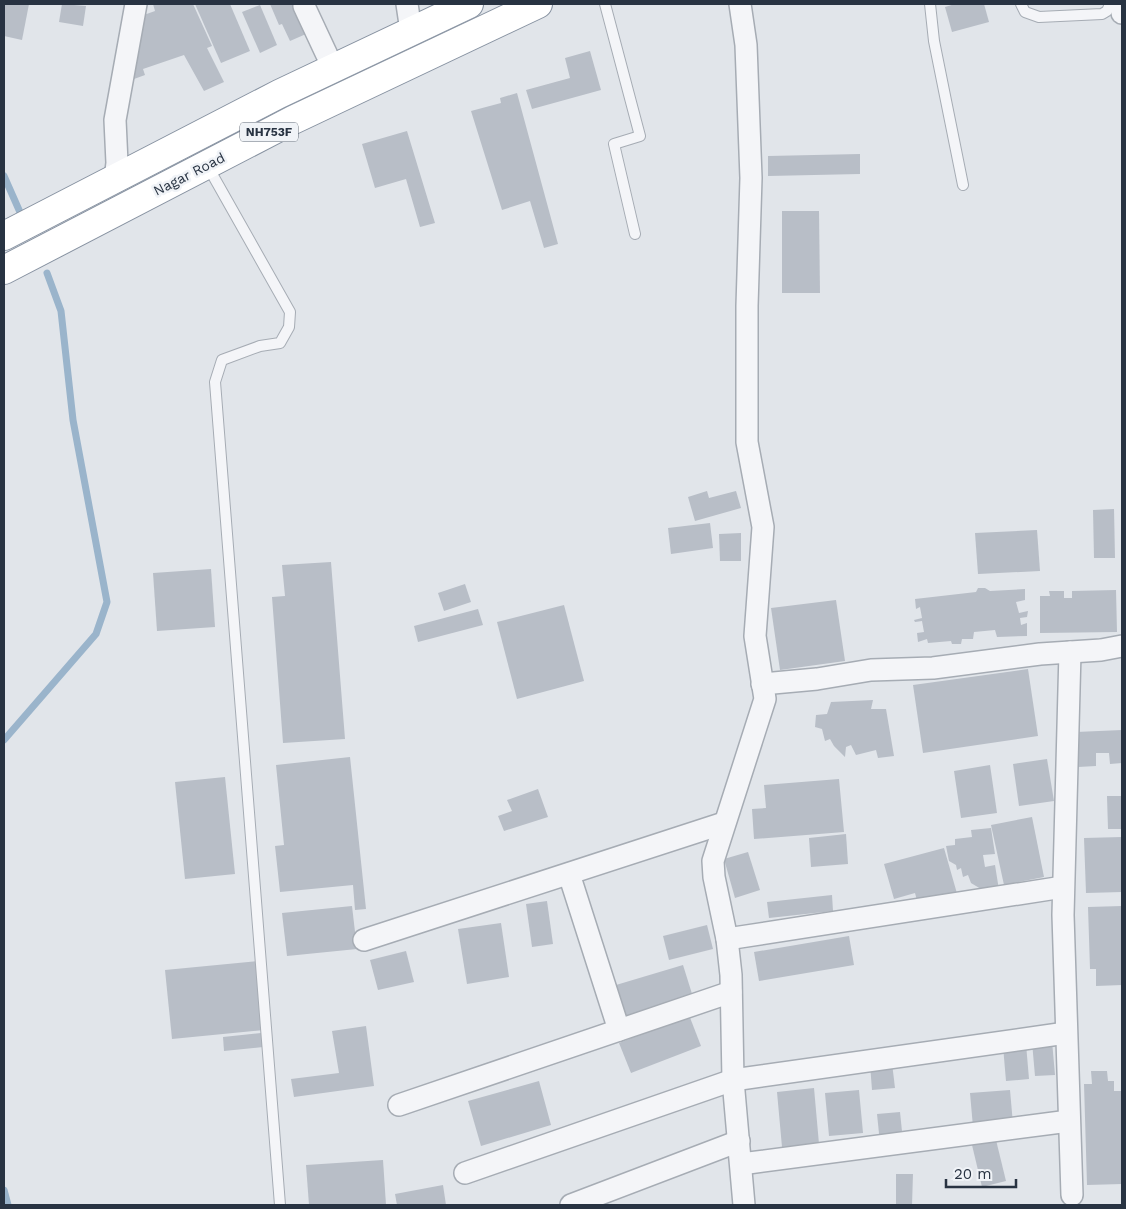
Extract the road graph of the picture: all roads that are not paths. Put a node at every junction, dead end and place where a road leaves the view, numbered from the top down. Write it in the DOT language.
graph roads {
  1 [pos="136,4"];
  2 [pos="407,4"];
  3 [pos="469,4"];
  4 [pos="538,4"];
  5 [pos="605,4"];
  6 [pos="740,4"];
  7 [pos="930,4"];
  8 [pos="1021,4"];
  9 [pos="1110,4"];
  10 [pos="1122,4"];
  11 [pos="304,5"];
  12 [pos="1122,13"];
  13 [pos="411,31"];
  14 [pos="333,68"];
  15 [pos="207,164"];
  16 [pos="115,179"];
  17 [pos="963,185"];
  18 [pos="18,229"];
  19 [pos="635,234"];
  20 [pos="4,270"];
  21 [pos="1122,646"];
  22 [pos="1070,652"];
  23 [pos="762,684"];
  24 [pos="724,823"];
  25 [pos="569,874"];
  26 [pos="1063,887"];
  27 [pos="727,939"];
  28 [pos="364,940"];
  29 [pos="731,992"];
  30 [pos="619,1030"];
  31 [pos="1066,1033"];
  32 [pos="733,1080"];
  33 [pos="399,1105"];
  34 [pos="1069,1121"];
  35 [pos="739,1141"];
  36 [pos="741,1164"];
  37 [pos="465,1173"];
  38 [pos="1072,1195"];
  39 [pos="280,1205"];
  40 [pos="571,1205"];
  41 [pos="744,1205"];
  1 -- 16 [label="street"];
  2 -- 13 [label="street"];
  3 -- 13 [label="highway, NH753F"];
  4 -- 15 [label="highway, Nagar Road / NH753F"];
  5 -- 19 [label="lane"];
  6 -- 23 [label="street"];
  7 -- 17 [label="lane"];
  8 -- 9 [label="lane"];
  10 -- 12 [label="street"];
  11 -- 14 [label="street"];
  13 -- 14 [label="highway, NH753F"];
  14 -- 16 [label="highway, NH753F"];
  15 -- 20 [label="highway, Nagar Road / NH753F"];
  15 -- 39 [label="lane"];
  16 -- 18 [label="highway, NH753F"];
  21 -- 22 [label="street"];
  22 -- 23 [label="street"];
  22 -- 26 [label="street"];
  23 -- 24 [label="street"];
  24 -- 25 [label="street"];
  24 -- 27 [label="street"];
  25 -- 28 [label="street"];
  25 -- 30 [label="street"];
  26 -- 27 [label="street"];
  26 -- 31 [label="street"];
  27 -- 29 [label="street"];
  29 -- 30 [label="street"];
  29 -- 32 [label="street"];
  30 -- 33 [label="street"];
  31 -- 32 [label="street"];
  31 -- 34 [label="street"];
  32 -- 35 [label="street"];
  32 -- 37 [label="street"];
  34 -- 36 [label="street"];
  34 -- 38 [label="street"];
  35 -- 36 [label="street"];
  35 -- 40 [label="street"];
  36 -- 41 [label="street"];
}
